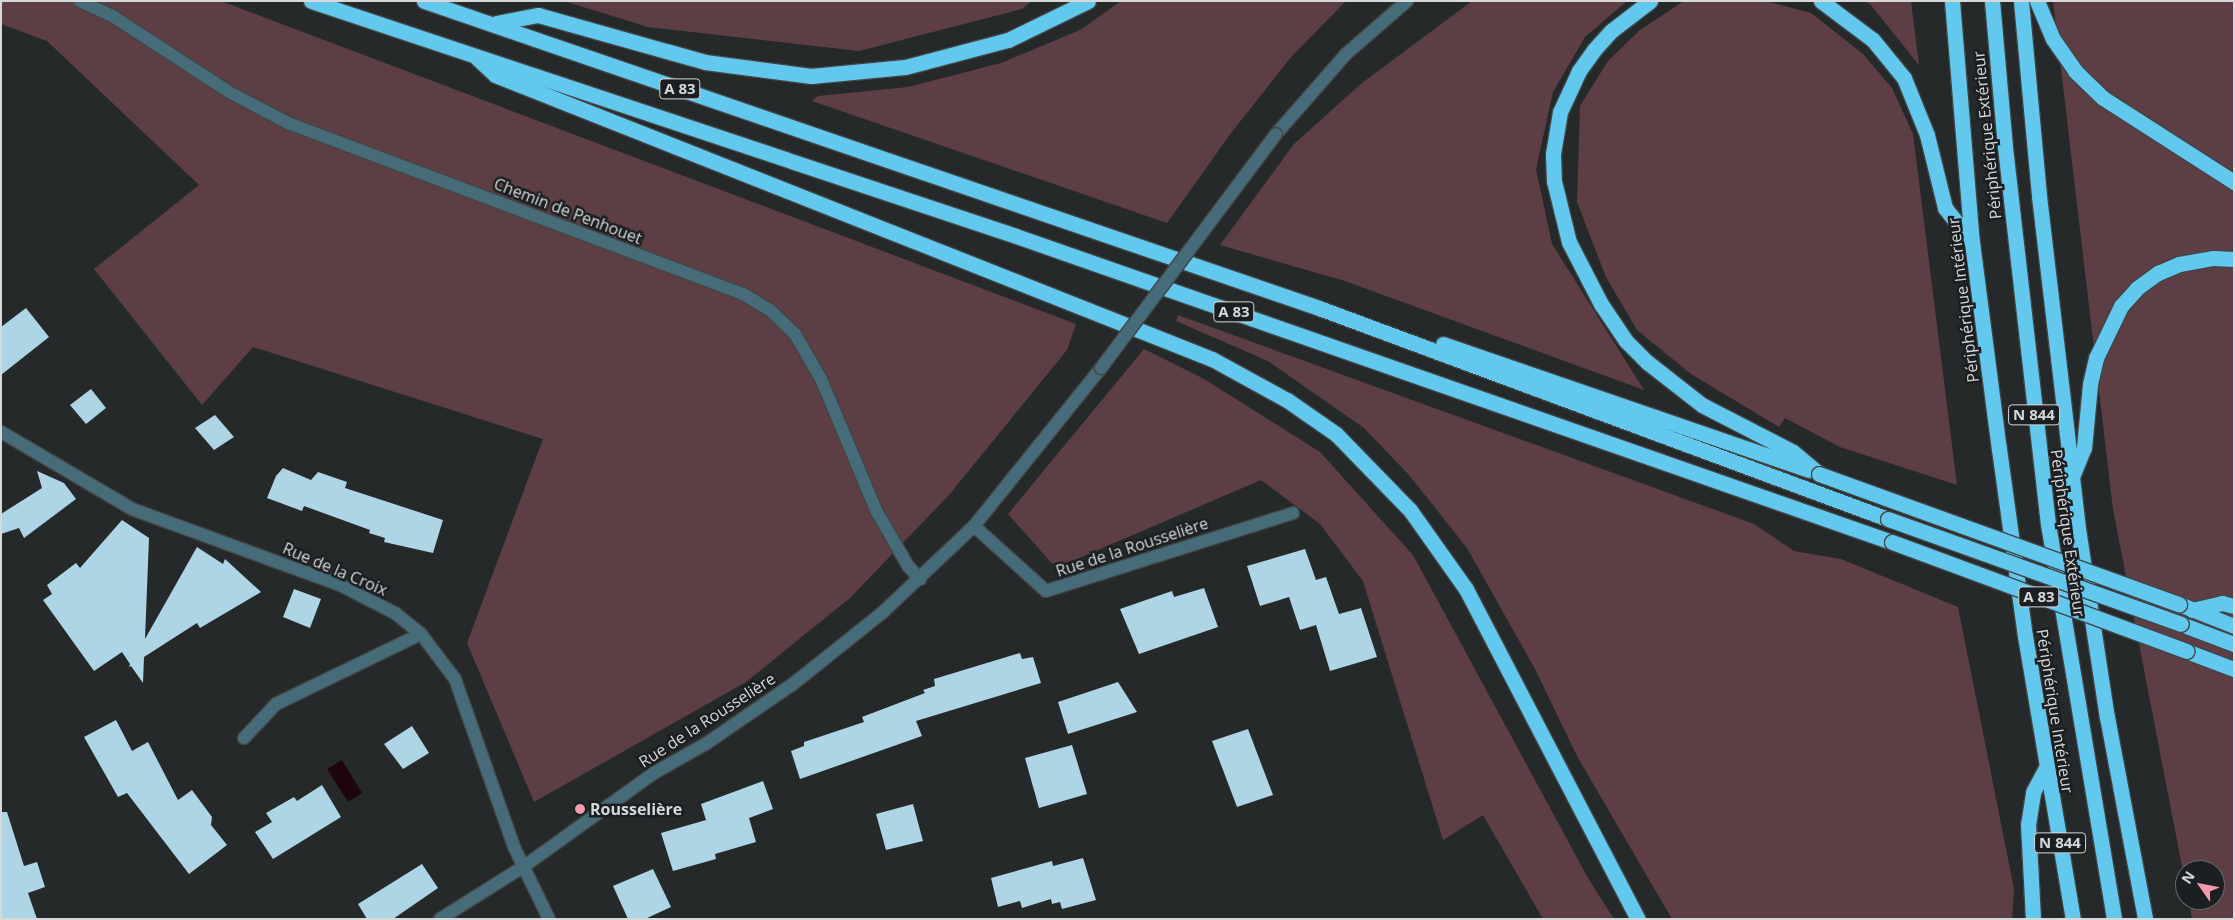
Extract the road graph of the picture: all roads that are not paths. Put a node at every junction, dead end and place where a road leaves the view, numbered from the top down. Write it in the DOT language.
graph roads {
  1 [pos="80,1"];
  2 [pos="311,1"];
  3 [pos="424,1"];
  4 [pos="1088,1"];
  5 [pos="1407,1"];
  6 [pos="1650,1"];
  7 [pos="1821,1"];
  8 [pos="1952,1"];
  9 [pos="1992,1"];
  10 [pos="2021,1"];
  11 [pos="2037,1"];
  12 [pos="494,23"];
  13 [pos="475,56"];
  14 [pos="2234,182"];
  15 [pos="1972,242"];
  16 [pos="2234,259"];
  17 [pos="1319,308"];
  18 [pos="1,432"];
  19 [pos="1819,474"];
  20 [pos="2071,479"];
  21 [pos="1293,513"];
  22 [pos="974,526"];
  23 [pos="920,579"];
  24 [pos="2234,606"];
  25 [pos="2186,607"];
  26 [pos="2234,626"];
  27 [pos="421,634"];
  28 [pos="2234,644"];
  29 [pos="2234,669"];
  30 [pos="244,738"];
  31 [pos="2046,768"];
  32 [pos="523,867"];
  33 [pos="440,919"];
  34 [pos="549,919"];
  35 [pos="1638,919"];
  36 [pos="2033,919"];
  37 [pos="2074,919"];
  38 [pos="2114,919"];
  39 [pos="2145,919"];
  1 -- 23 [label="street, Chemin de Penhouet"];
  2 -- 13 [label="highway"];
  3 -- 12 [label="highway"];
  4 -- 12 [label="highway"];
  5 -- 22 [label="street, Rue de la Rousselière, bridge"];
  6 -- 19 [label="highway"];
  7 -- 15 [label="highway"];
  8 -- 15 [label="highway, Périphérique Intérieur / N 844"];
  9 -- 38 [label="highway, Périphérique Extérieur / N 844"];
  10 -- 20 [label="highway"];
  11 -- 14 [label="highway"];
  12 -- 17 [label="highway, A 83"];
  13 -- 29 [label="highway, A 83, bridge"];
  13 -- 35 [label="highway"];
  15 -- 31 [label="highway, Périphérique Intérieur / N 844"];
  16 -- 20 [label="highway"];
  17 -- 19 [label="highway"];
  17 -- 28 [label="highway, A 83, bridge"];
  18 -- 27 [label="street, Rue de la Croix"];
  19 -- 25 [label="highway, bridge"];
  20 -- 39 [label="highway"];
  21 -- 22 [label="street, Rue de la Rousselière"];
  22 -- 23 [label="street, Rue de la Rousselière"];
  23 -- 32 [label="street, Rue de la Rousselière"];
  24 -- 25 [label="highway"];
  25 -- 26 [label="highway"];
  27 -- 30 [label="street"];
  27 -- 32 [label="street, Rue de la Croix"];
  31 -- 36 [label="highway"];
  31 -- 37 [label="highway, Périphérique Intérieur / N 844"];
  32 -- 33 [label="street, Rue de la Rousselière"];
  32 -- 34 [label="street, Rue de la Croix"];
}
